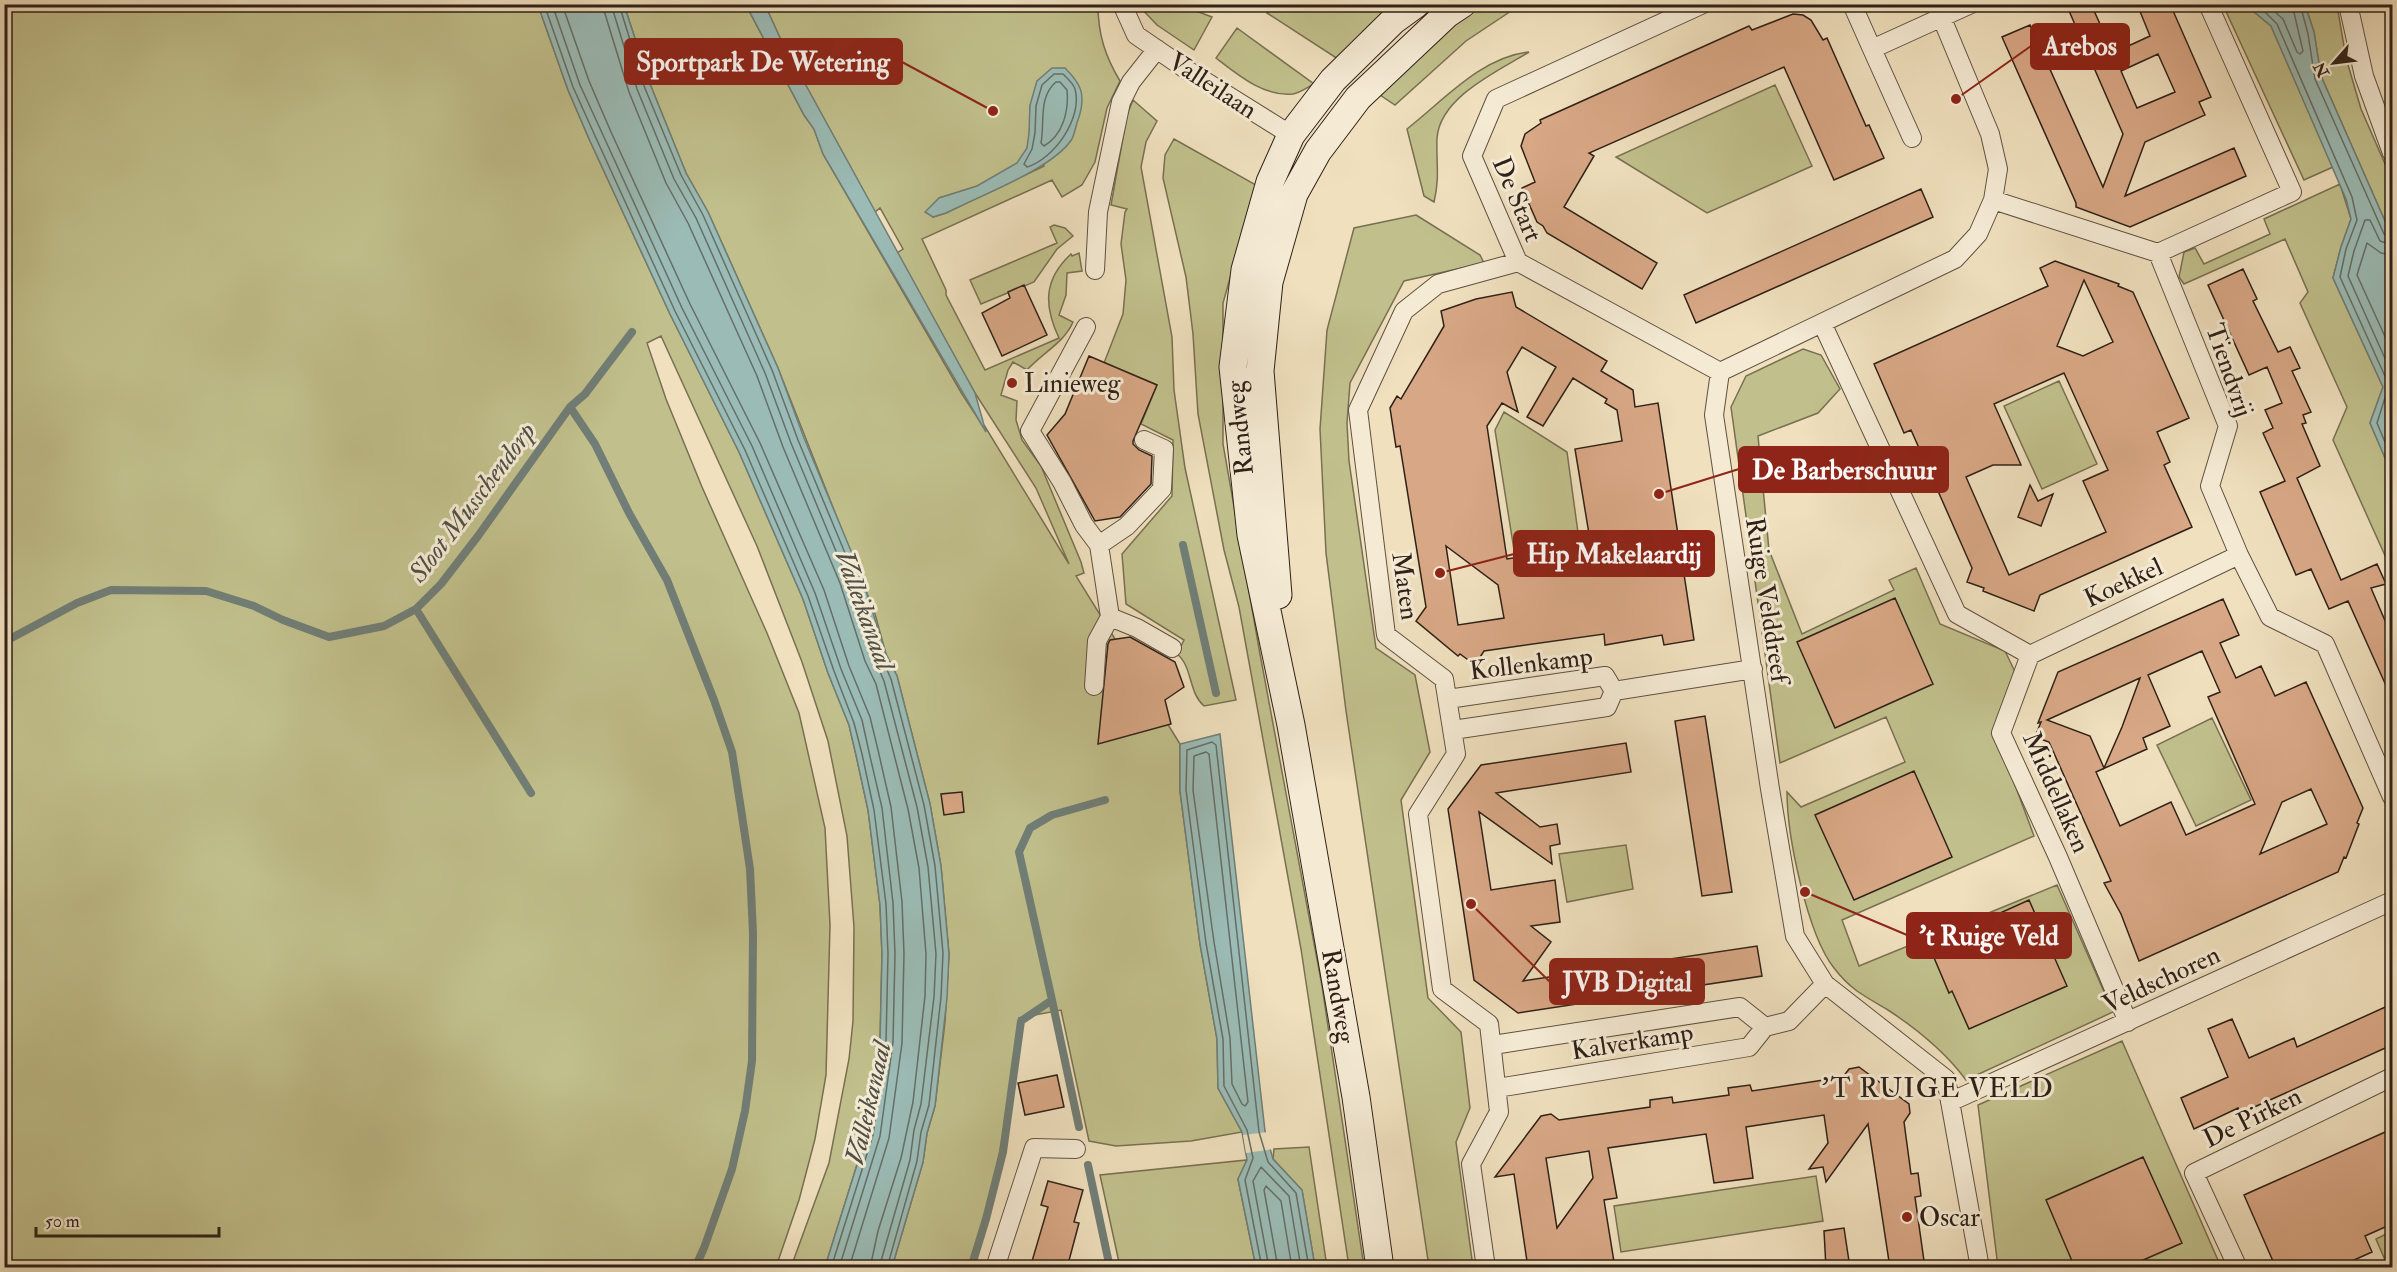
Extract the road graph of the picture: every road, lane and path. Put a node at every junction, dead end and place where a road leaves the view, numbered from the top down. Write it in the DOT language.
graph roads {
  1 [pos="1122,4"];
  2 [pos="1416,4"];
  3 [pos="1462,4"];
  4 [pos="1703,4"];
  5 [pos="1852,4"];
  6 [pos="1971,4"];
  7 [pos="2208,4"];
  8 [pos="2348,4"];
  9 [pos="1939,11"];
  10 [pos="1157,49"];
  11 [pos="1872,49"];
  12 [pos="1290,135"];
  13 [pos="1912,138"];
  14 [pos="1318,151"];
  15 [pos="2392,153"];
  16 [pos="1993,200"];
  17 [pos="2158,253"];
  18 [pos="1518,262"];
  19 [pos="1095,270"];
  20 [pos="1822,323"];
  21 [pos="1086,327"];
  22 [pos="1720,372"];
  23 [pos="1144,440"];
  24 [pos="1099,545"];
  25 [pos="2239,555"];
  26 [pos="1110,617"];
  27 [pos="1172,648"];
  28 [pos="2030,655"];
  29 [pos="1753,669"];
  30 [pos="1094,686"];
  31 [pos="1614,691"];
  32 [pos="1448,699"];
  33 [pos="1291,725"];
  34 [pos="1453,730"];
  35 [pos="2392,797"];
  36 [pos="2392,901"];
  37 [pos="1825,984"];
  38 [pos="2128,1022"];
  39 [pos="1765,1027"];
  40 [pos="1492,1045"];
  41 [pos="2392,1077"];
  42 [pos="1497,1088"];
  43 [pos="1950,1102"];
  44 [pos="1076,1149"];
  45 [pos="995,1268"];
  46 [pos="1380,1268"];
  47 [pos="1486,1268"];
  48 [pos="1980,1268"];
  49 [pos="2238,1268"];
  1 -- 10 [label="street, Valleilaan"];
  2 -- 12 [label="main road, Randweg"];
  3 -- 14 [label="main road, Randweg"];
  4 -- 18 [label="street, De Start"];
  5 -- 11 [label="street"];
  6 -- 9 [label="street"];
  7 -- 17 [label="street"];
  8 -- 15 [label="street"];
  9 -- 11 [label="street"];
  9 -- 16 [label="street"];
  10 -- 12 [label="street, Valleilaan"];
  10 -- 19 [label="street"];
  11 -- 13 [label="street"];
  12 -- 14 [label="main road, Valleilaan"];
  12 -- 33 [label="main road, Randweg"];
  14 -- 33 [label="main road, Randweg"];
  16 -- 17 [label="street"];
  16 -- 20 [label="street"];
  17 -- 25 [label="street, Tiendvrij"];
  18 -- 22 [label="street"];
  18 -- 32 [label="street, Maten"];
  20 -- 22 [label="street"];
  20 -- 28 [label="street"];
  21 -- 24 [label="street"];
  22 -- 29 [label="street, Ruige Velddreef"];
  23 -- 24 [label="street"];
  24 -- 26 [label="street"];
  25 -- 28 [label="street, Koekkel"];
  25 -- 35 [label="street, Tiendvrij"];
  26 -- 27 [label="street"];
  26 -- 30 [label="street"];
  28 -- 38 [label="street, Middellaken"];
  29 -- 31 [label="street, Kollenkamp"];
  29 -- 37 [label="street, Ruige Velddreef"];
  31 -- 32 [label="street, Kollenkamp"];
  31 -- 34 [label="street, Kollenkamp"];
  32 -- 34 [label="street, Maten"];
  33 -- 46 [label="main road, Randweg"];
  34 -- 40 [label="street, Maten"];
  36 -- 38 [label="street, Veldschoren"];
  37 -- 39 [label="street, Kalverkamp"];
  37 -- 43 [label="street, Ruige Velddreef"];
  38 -- 43 [label="street, Veldschoren"];
  39 -- 40 [label="street, Kalverkamp"];
  39 -- 42 [label="street, Kalverkamp"];
  40 -- 42 [label="street, Maten"];
  41 -- 49 [label="street, De Pirken"];
  42 -- 47 [label="street, Maten"];
  43 -- 48 [label="street, Ruige Velddreef"];
  44 -- 45 [label="street"];
}
